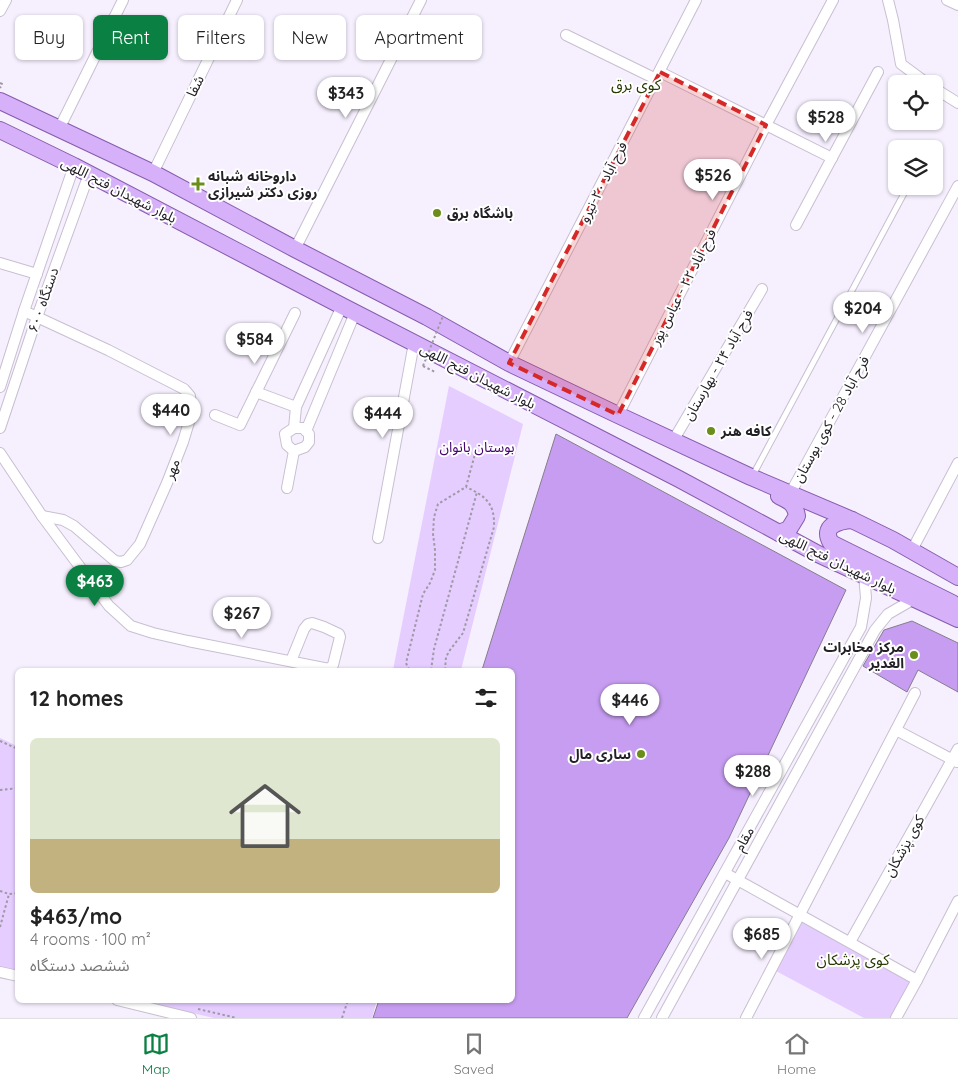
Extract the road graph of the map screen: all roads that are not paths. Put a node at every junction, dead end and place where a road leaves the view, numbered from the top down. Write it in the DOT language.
graph roads {
  1 [pos="6,0"];
  2 [pos="123,0"];
  3 [pos="237,0"];
  4 [pos="420,0"];
  5 [pos="696,0"];
  6 [pos="833,0"];
  7 [pos="888,0"];
  8 [pos="947,0"];
  9 [pos="958,5"];
  10 [pos="0,11"];
  11 [pos="566,35"];
  12 [pos="878,72"];
  13 [pos="658,75"];
  14 [pos="916,75"];
  15 [pos="943,94"];
  16 [pos="0,101"];
  17 [pos="958,104"];
  18 [pos="766,126"];
  19 [pos="59,129"];
  20 [pos="0,130"];
  21 [pos="832,158"];
  22 [pos="74,166"];
  23 [pos="153,173"];
  24 [pos="89,174"];
  25 [pos="958,186"];
  26 [pos="903,195"];
  27 [pos="796,225"];
  28 [pos="295,249"];
  29 [pos="0,262"];
  30 [pos="37,274"];
  31 [pos="762,289"];
  32 [pos="348,310"];
  33 [pos="24,311"];
  34 [pos="295,313"];
  35 [pos="37,317"];
  36 [pos="414,343"];
  37 [pos="509,363"];
  38 [pos="0,387"];
  39 [pos="256,392"];
  40 [pos="296,408"];
  41 [pos="214,415"];
  42 [pos="618,416"];
  43 [pos="0,428"];
  44 [pos="294,428"];
  45 [pos="306,431"];
  46 [pos="673,441"];
  47 [pos="294,451"];
  48 [pos="0,453"];
  49 [pos="713,459"];
  50 [pos="958,463"];
  51 [pos="751,477"];
  52 [pos="288,488"];
  53 [pos="790,494"];
  54 [pos="42,516"];
  55 [pos="852,520"];
  56 [pos="779,533"];
  57 [pos="378,538"];
  58 [pos="912,550"];
  59 [pos="864,574"];
  60 [pos="958,577"];
  61 [pos="914,599"];
  62 [pos="958,608"];
  63 [pos="958,619"];
  64 [pos="291,661"];
  65 [pos="324,668"];
  66 [pos="331,668"];
  67 [pos="915,693"];
  68 [pos="896,730"];
  69 [pos="958,749"];
  70 [pos="955,762"];
  71 [pos="725,873"];
  72 [pos="738,880"];
  73 [pos="958,901"];
  74 [pos="800,914"];
  75 [pos="850,942"];
  76 [pos="0,972"];
  77 [pos="15,975"];
  78 [pos="917,980"];
  79 [pos="129,1003"];
  80 [pos="191,1018"];
  81 [pos="644,1018"];
  82 [pos="662,1018"];
  83 [pos="746,1018"];
  84 [pos="896,1018"];
  1 -- 10 [label="street"];
  2 -- 19 [label="street"];
  3 -- 23 [label="street, شفا"];
  4 -- 28 [label="street"];
  5 -- 13 [label="street, فرح آباد ۲۰-نیرو"];
  6 -- 18 [label="street, فرح آباد ۲۲ - عباس پور"];
  7 -- 14 [label="street"];
  8 -- 9 [label="street"];
  11 -- 13 [label="street"];
  12 -- 21 [label="street"];
  13 -- 18 [label="street"];
  13 -- 37 [label="street, فرح آباد ۲۰-نیرو"];
  15 -- 17 [label="street"];
  16 -- 19 [label="main road, بلوار شهیدان فتح اللهی"];
  18 -- 21 [label="street"];
  18 -- 42 [label="street, فرح آباد ۲۲ - عباس پور"];
  19 -- 23 [label="main road, بلوار شهیدان فتح اللهی"];
  20 -- 22 [label="main road, بلوار شهیدان فتح اللهی"];
  21 -- 27 [label="street"];
  22 -- 24 [label="main road, بلوار شهیدان فتح اللهی"];
  22 -- 30 [label="street, ۶۰۰ دستگاه"];
  23 -- 28 [label="main road, بلوار شهیدان فتح اللهی"];
  24 -- 32 [label="main road, بلوار شهیدان فتح اللهی"];
  24 -- 35 [label="street, ۶۰۰ دستگاه"];
  25 -- 53 [label="street, فرح آباد 28 - کوی بوستان"];
  26 -- 51 [label="lane"];
  28 -- 37 [label="main road, بلوار شهیدان فتح اللهی"];
  29 -- 30 [label="street"];
  30 -- 33 [label="street, ۶۰۰ دستگاه"];
  31 -- 46 [label="street, فرح آباد ۲۴ - بهارستان"];
  32 -- 36 [label="main road, بلوار شهیدان فتح اللهی"];
  32 -- 40 [label="street"];
  32 -- 45 [label="street"];
  33 -- 35 [label="street, مهر"];
  33 -- 38 [label="street, ۶۰۰ دستگاه"];
  34 -- 39 [label="street"];
  35 -- 43 [label="street, ۶۰۰ دستگاه"];
  35 -- 54 [label="street, مهر"];
  36 -- 56 [label="main road, بلوار شهیدان فتح اللهی"];
  36 -- 57 [label="street"];
  37 -- 42 [label="main road, بلوار شهیدان فتح اللهی"];
  39 -- 40 [label="street"];
  39 -- 41 [label="street"];
  40 -- 44 [label="street"];
  42 -- 46 [label="main road, بلوار شهیدان فتح اللهی"];
  44 -- 45 [label="street"];
  44 -- 47 [label="street"];
  45 -- 47 [label="street"];
  46 -- 49 [label="main road, بلوار شهیدان فتح اللهی"];
  47 -- 52 [label="street"];
  48 -- 54 [label="street"];
  49 -- 51 [label="main road, بلوار شهیدان فتح اللهی"];
  49 -- 56 [label="main road"];
  50 -- 58 [label="street"];
  51 -- 53 [label="main road, بلوار شهیدان فتح اللهی"];
  53 -- 55 [label="main road, بلوار شهیدان فتح اللهی"];
  54 -- 64 [label="street"];
  55 -- 58 [label="main road, بلوار شهیدان فتح اللهی"];
  55 -- 62 [label="main road"];
  56 -- 59 [label="main road, بلوار شهیدان فتح اللهی"];
  58 -- 60 [label="main road, بلوار شهیدان فتح اللهی"];
  59 -- 61 [label="main road, بلوار شهیدان فتح اللهی"];
  59 -- 71 [label="street, مقام"];
  61 -- 63 [label="main road, بلوار شهیدان فتح اللهی"];
  61 -- 72 [label="street, مقام"];
  64 -- 65 [label="street"];
  64 -- 66 [label="street"];
  67 -- 68 [label="street"];
  68 -- 70 [label="street"];
  68 -- 74 [label="street"];
  69 -- 70 [label="street, کوی پزشکان"];
  70 -- 75 [label="street, کوی پزشکان"];
  71 -- 72 [label="street"];
  71 -- 81 [label="street, مقام"];
  72 -- 74 [label="street"];
  72 -- 82 [label="street, مقام"];
  73 -- 78 [label="street"];
  74 -- 75 [label="street"];
  74 -- 83 [label="street"];
  75 -- 78 [label="street"];
  76 -- 77 [label="street"];
  78 -- 84 [label="street"];
  79 -- 80 [label="street"];
}
